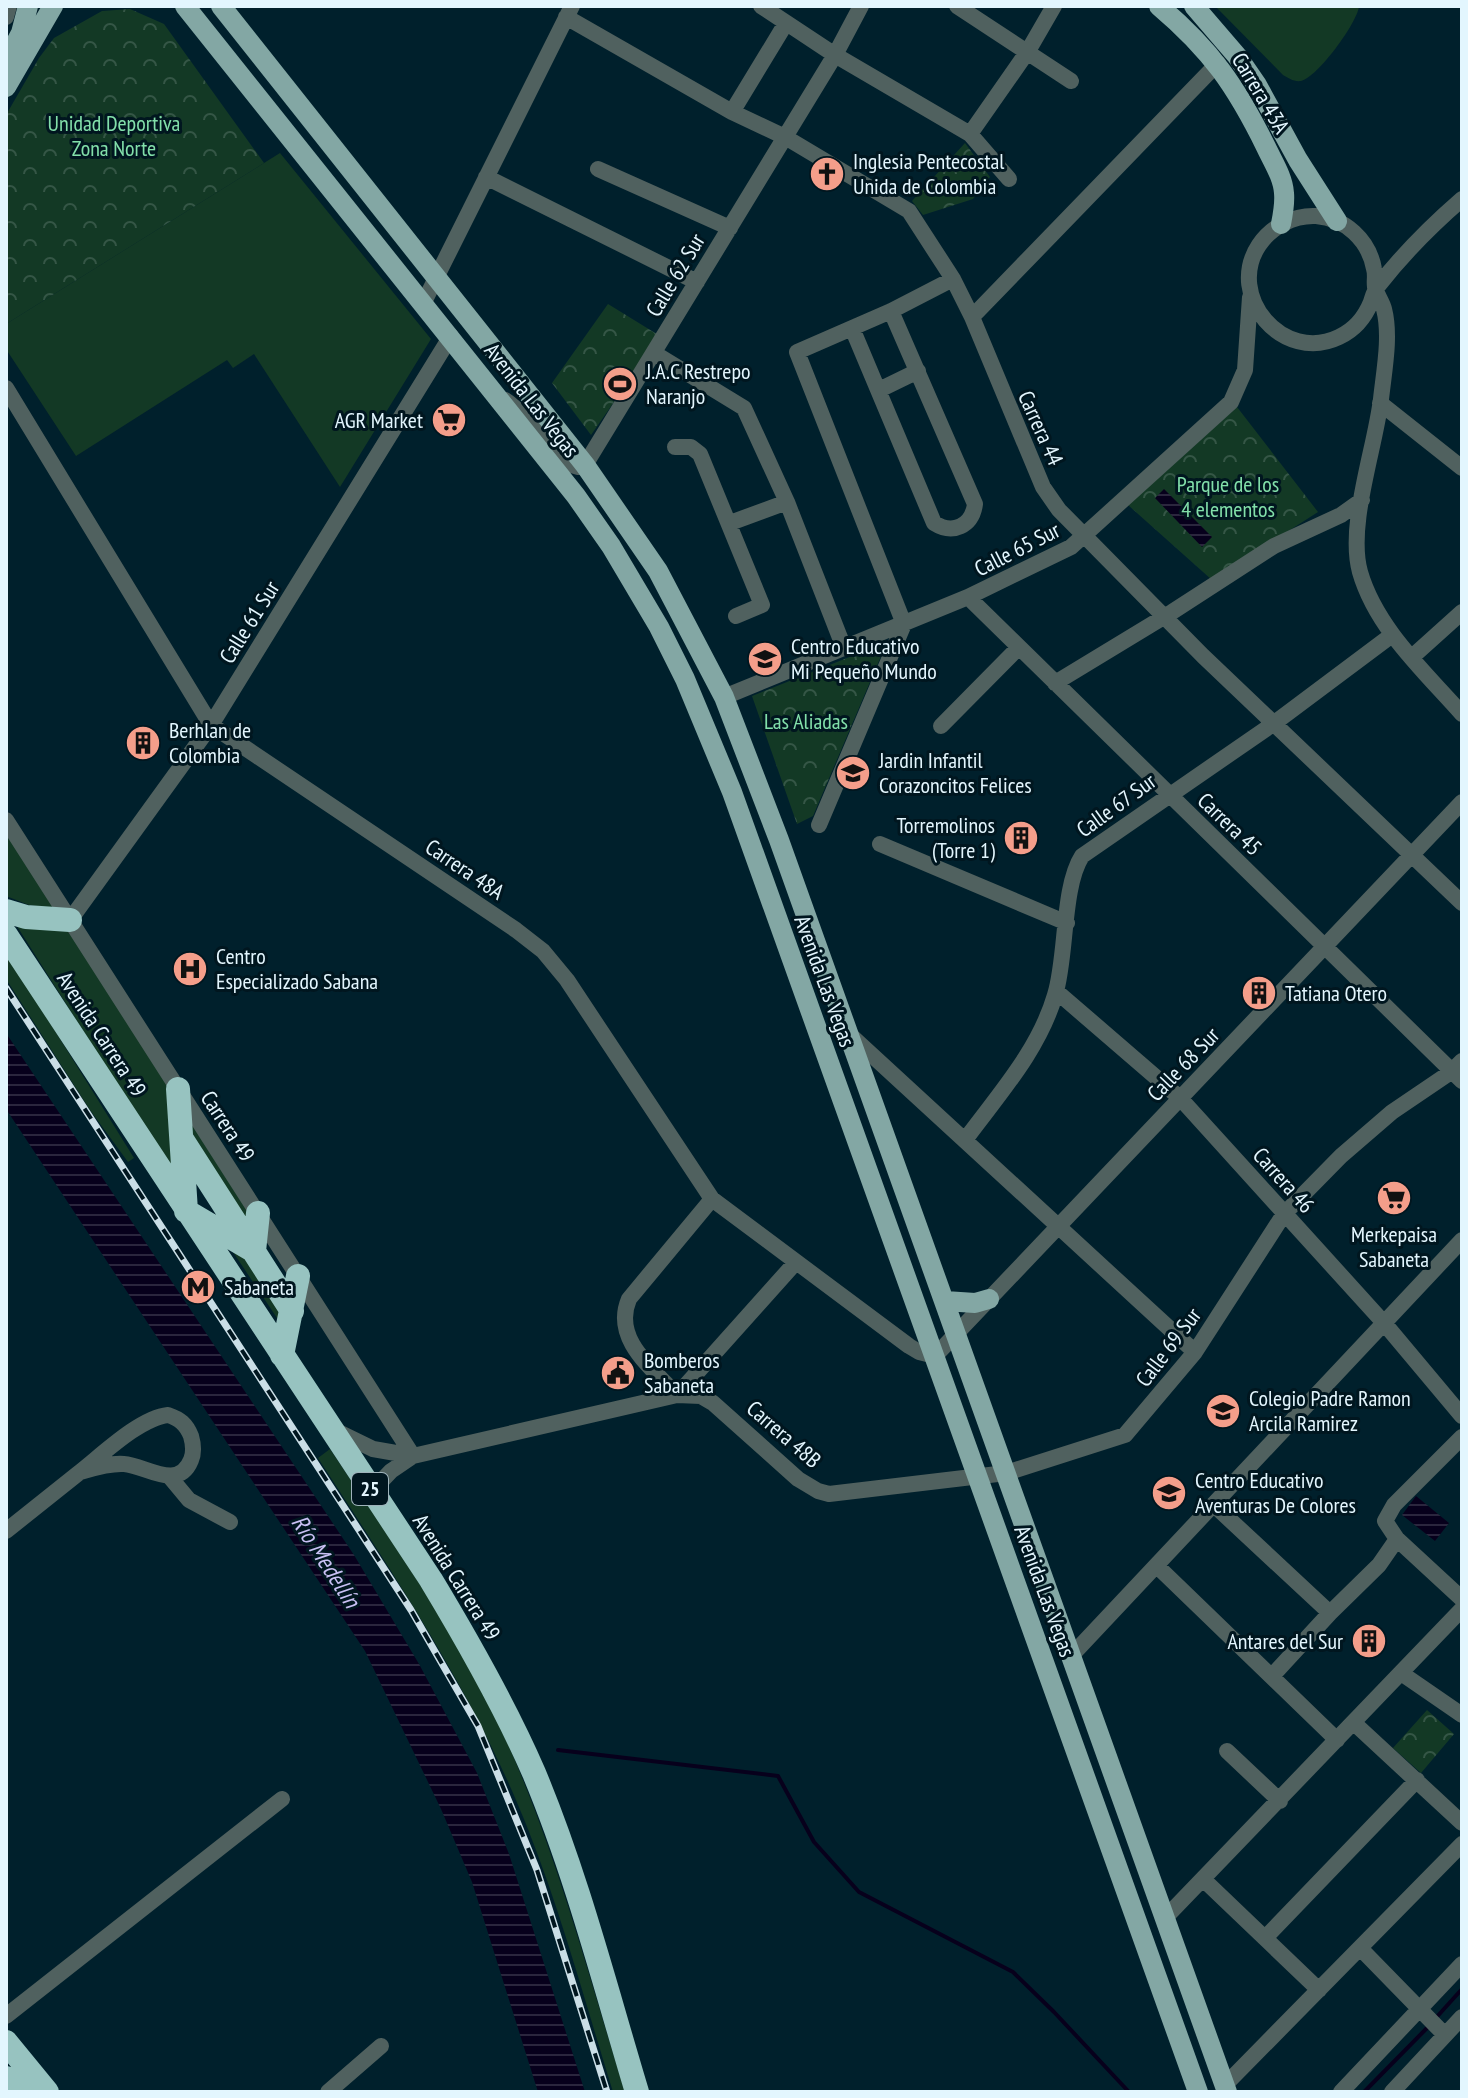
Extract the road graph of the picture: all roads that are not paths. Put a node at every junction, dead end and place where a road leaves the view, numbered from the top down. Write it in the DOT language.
graph roads {
  1 [pos="9,6"];
  2 [pos="28,6"];
  3 [pos="53,6"];
  4 [pos="185,6"];
  5 [pos="221,6"];
  6 [pos="761,6"];
  7 [pos="861,6"];
  8 [pos="957,6"];
  9 [pos="1054,6"];
  10 [pos="1159,6"];
  11 [pos="1194,6"];
  12 [pos="569,12"];
  13 [pos="6,17"];
  14 [pos="786,23"];
  15 [pos="1028,51"];
  16 [pos="835,55"];
  17 [pos="6,61"];
  18 [pos="1218,63"];
  19 [pos="1071,81"];
  20 [pos="6,87"];
  21 [pos="732,112"];
  22 [pos="970,134"];
  23 [pos="785,137"];
  24 [pos="598,169"];
  25 [pos="486,177"];
  26 [pos="1009,179"];
  27 [pos="1462,199"];
  28 [pos="1337,221"];
  29 [pos="1281,224"];
  30 [pos="730,228"];
  31 [pos="436,277"];
  32 [pos="953,279"];
  33 [pos="697,282"];
  34 [pos="1375,289"];
  35 [pos="1251,293"];
  36 [pos="424,302"];
  37 [pos="891,311"];
  38 [pos="972,317"];
  39 [pos="852,328"];
  40 [pos="451,336"];
  41 [pos="654,353"];
  42 [pos="918,371"];
  43 [pos="6,388"];
  44 [pos="879,390"];
  45 [pos="498,395"];
  46 [pos="1380,403"];
  47 [pos="675,447"];
  48 [pos="585,465"];
  49 [pos="1462,468"];
  50 [pos="1362,500"];
  51 [pos="787,502"];
  52 [pos="730,523"];
  53 [pos="1084,536"];
  54 [pos="968,597"];
  55 [pos="1462,612"];
  56 [pos="736,616"];
  57 [pos="1166,616"];
  58 [pos="904,624"];
  59 [pos="1392,635"];
  60 [pos="1019,647"];
  61 [pos="844,648"];
  62 [pos="1412,657"];
  63 [pos="1055,683"];
  64 [pos="724,697"];
  65 [pos="1462,714"];
  66 [pos="1273,724"];
  67 [pos="211,725"];
  68 [pos="941,726"];
  69 [pos="1168,794"];
  70 [pos="1462,802"];
  71 [pos="6,820"];
  72 [pos="819,825"];
  73 [pos="880,844"];
  74 [pos="1411,855"];
  75 [pos="1462,903"];
  76 [pos="6,911"];
  77 [pos="70,920"];
  78 [pos="1067,923"];
  79 [pos="6,935"];
  80 [pos="1324,947"];
  81 [pos="1056,991"];
  82 [pos="848,1032"];
  83 [pos="1458,1071"];
  84 [pos="178,1089"];
  85 [pos="1180,1098"];
  86 [pos="181,1138"];
  87 [pos="965,1140"];
  88 [pos="712,1199"];
  89 [pos="186,1211"];
  90 [pos="258,1213"];
  91 [pos="1290,1220"];
  92 [pos="1058,1226"];
  93 [pos="1462,1240"];
  94 [pos="254,1251"];
  95 [pos="796,1262"];
  96 [pos="298,1276"];
  97 [pos="989,1299"];
  98 [pos="945,1301"];
  99 [pos="292,1311"];
  100 [pos="1384,1323"];
  101 [pos="956,1333"];
  102 [pos="1195,1352"];
  103 [pos="282,1355"];
  104 [pos="935,1356"];
  105 [pos="677,1395"];
  106 [pos="1462,1416"];
  107 [pos="329,1428"];
  108 [pos="1462,1437"];
  109 [pos="413,1456"];
  110 [pos="80,1472"];
  111 [pos="1006,1473"];
  112 [pos="169,1476"];
  113 [pos="979,1476"];
  114 [pos="372,1491"];
  115 [pos="818,1491"];
  116 [pos="1214,1505"];
  117 [pos="230,1522"];
  118 [pos="6,1531"];
  119 [pos="1397,1539"];
  120 [pos="1157,1566"];
  121 [pos="1462,1599"];
  122 [pos="1462,1609"];
  123 [pos="1330,1613"];
  124 [pos="1071,1656"];
  125 [pos="1401,1673"];
  126 [pos="1272,1676"];
  127 [pos="1462,1715"];
  128 [pos="1354,1723"];
  129 [pos="1337,1740"];
  130 [pos="1227,1751"];
  131 [pos="1417,1780"];
  132 [pos="282,1799"];
  133 [pos="1280,1801"];
  134 [pos="1462,1823"];
  135 [pos="1462,1844"];
  136 [pos="1204,1880"];
  137 [pos="1165,1918"];
  138 [pos="1265,1938"];
  139 [pos="1360,1948"];
  140 [pos="1462,1964"];
  141 [pos="1319,1990"];
  142 [pos="1423,2013"];
  143 [pos="6,2016"];
  144 [pos="1462,2017"];
  145 [pos="1443,2033"];
  146 [pos="6,2042"];
  147 [pos="381,2046"];
  148 [pos="6,2078"];
  149 [pos="1226,2089"];
  150 [pos="18,2092"];
  151 [pos="47,2092"];
  152 [pos="328,2092"];
  153 [pos="637,2092"];
  154 [pos="1198,2092"];
  155 [pos="1341,2092"];
  156 [pos="1392,2092"];
  1 -- 13 [label="street"];
  2 -- 17 [label="main road"];
  3 -- 20 [label="main road"];
  4 -- 36 [label="main road, Avenida Las Vegas"];
  5 -- 31 [label="main road, Avenida Las Vegas"];
  6 -- 14 [label="street"];
  7 -- 16 [label="street, Calle 62 Sur"];
  8 -- 15 [label="street"];
  9 -- 15 [label="street"];
  10 -- 18 [label="main road, Carrera 43A"];
  11 -- 28 [label="main road, Carrera 43A"];
  12 -- 21 [label="street, Carrera 44"];
  12 -- 25 [label="street"];
  14 -- 16 [label="street"];
  14 -- 21 [label="street"];
  15 -- 19 [label="street"];
  15 -- 22 [label="street"];
  16 -- 22 [label="street"];
  16 -- 23 [label="street, Calle 62 Sur"];
  18 -- 29 [label="main road, Carrera 43A"];
  18 -- 38 [label="street"];
  21 -- 23 [label="street, Carrera 44"];
  22 -- 26 [label="street"];
  23 -- 30 [label="street, Calle 62 Sur"];
  23 -- 32 [label="street, Carrera 44"];
  24 -- 30 [label="street"];
  25 -- 31 [label="street"];
  25 -- 33 [label="street"];
  27 -- 34 [label="street"];
  28 -- 29 [label="street"];
  28 -- 34 [label="street"];
  29 -- 35 [label="street"];
  30 -- 33 [label="street, Calle 62 Sur"];
  31 -- 36 [label="street"];
  31 -- 48 [label="main road, Avenida Las Vegas"];
  32 -- 37 [label="street"];
  32 -- 38 [label="street, Carrera 44"];
  33 -- 41 [label="street, Calle 62 Sur"];
  34 -- 35 [label="street"];
  34 -- 46 [label="street"];
  35 -- 53 [label="street, Calle 65 Sur"];
  36 -- 40 [label="main road, Avenida Las Vegas"];
  37 -- 39 [label="street"];
  37 -- 42 [label="street"];
  38 -- 53 [label="street, Carrera 44"];
  39 -- 44 [label="street"];
  39 -- 58 [label="street"];
  40 -- 45 [label="main road, Avenida Las Vegas"];
  40 -- 67 [label="street, Calle 61 Sur"];
  41 -- 48 [label="street, Calle 62 Sur"];
  41 -- 51 [label="street"];
  42 -- 44 [label="street"];
  42 -- 44 [label="street"];
  43 -- 67 [label="street, Carrera 48A"];
  45 -- 48 [label="street"];
  45 -- 104 [label="main road, Avenida Las Vegas"];
  46 -- 49 [label="street"];
  46 -- 50 [label="street"];
  47 -- 52 [label="street"];
  48 -- 64 [label="main road, Avenida Las Vegas"];
  50 -- 57 [label="street"];
  50 -- 59 [label="street"];
  51 -- 52 [label="street"];
  51 -- 61 [label="street"];
  52 -- 56 [label="street"];
  53 -- 54 [label="street, Calle 65 Sur"];
  53 -- 57 [label="street, Carrera 44"];
  54 -- 58 [label="street, Calle 65 Sur"];
  54 -- 60 [label="street, Carrera 45"];
  55 -- 62 [label="street"];
  57 -- 63 [label="street"];
  57 -- 66 [label="street, Carrera 44"];
  58 -- 61 [label="street, Calle 65 Sur"];
  58 -- 72 [label="street"];
  59 -- 62 [label="street"];
  59 -- 66 [label="street, Calle 67 Sur"];
  60 -- 63 [label="street, Carrera 45"];
  60 -- 68 [label="street"];
  61 -- 64 [label="street, Calle 65 Sur"];
  62 -- 65 [label="street"];
  63 -- 69 [label="street, Carrera 45"];
  64 -- 82 [label="main road, Avenida Las Vegas"];
  66 -- 69 [label="street, Calle 67 Sur"];
  66 -- 74 [label="street, Carrera 44"];
  67 -- 77 [label="street, Calle 61 Sur"];
  67 -- 88 [label="street, Carrera 48A"];
  69 -- 78 [label="street, Calle 67 Sur"];
  69 -- 80 [label="street, Carrera 45"];
  70 -- 74 [label="street, Calle 68 Sur"];
  71 -- 77 [label="street, Carrera 49"];
  73 -- 78 [label="street"];
  74 -- 75 [label="street, Carrera 44"];
  74 -- 80 [label="street, Calle 68 Sur"];
  76 -- 77 [label="highway"];
  77 -- 84 [label="street, Carrera 49"];
  78 -- 81 [label="street, Calle 67 Sur"];
  79 -- 89 [label="highway, Avenida Carrera 49 / 25"];
  80 -- 83 [label="street, Carrera 45"];
  80 -- 85 [label="street, Calle 68 Sur"];
  81 -- 85 [label="street, Carrera 46"];
  81 -- 87 [label="street, Calle 67 Sur"];
  82 -- 87 [label="street"];
  82 -- 98 [label="main road, Avenida Las Vegas"];
  83 -- 91 [label="street, Calle 69 Sur"];
  84 -- 86 [label="highway"];
  84 -- 90 [label="street, Carrera 49"];
  85 -- 91 [label="street, Carrera 46"];
  85 -- 92 [label="street, Calle 68 Sur"];
  86 -- 89 [label="highway"];
  86 -- 94 [label="highway"];
  87 -- 92 [label="street"];
  88 -- 95 [label="street, Carrera 48A"];
  88 -- 105 [label="street"];
  89 -- 94 [label="highway"];
  89 -- 103 [label="highway, Avenida Carrera 49 / 25"];
  90 -- 94 [label="highway"];
  90 -- 96 [label="street, Carrera 49"];
  91 -- 100 [label="street, Carrera 46"];
  91 -- 102 [label="street, Calle 69 Sur"];
  92 -- 97 [label="street, Calle 68 Sur"];
  92 -- 102 [label="street"];
  93 -- 100 [label="street"];
  94 -- 99 [label="highway"];
  95 -- 104 [label="street, Carrera 48A"];
  95 -- 105 [label="street"];
  96 -- 99 [label="highway"];
  96 -- 109 [label="street, Carrera 49"];
  97 -- 98 [label="main road"];
  97 -- 101 [label="street, Calle 68 Sur"];
  98 -- 101 [label="main road, Avenida Las Vegas"];
  99 -- 103 [label="highway"];
  100 -- 106 [label="street, Carrera 46"];
  100 -- 116 [label="street"];
  101 -- 104 [label="street, Calle 68 Sur"];
  101 -- 111 [label="main road, Avenida Las Vegas"];
  102 -- 111 [label="street, Calle 69 Sur"];
  103 -- 107 [label="highway, Avenida Carrera 49 / 25"];
  104 -- 113 [label="main road, Avenida Las Vegas"];
  105 -- 109 [label="street"];
  105 -- 115 [label="street, Carrera 48B"];
  107 -- 109 [label="street"];
  107 -- 114 [label="highway, Avenida Carrera 49 / 25"];
  108 -- 119 [label="street"];
  109 -- 114 [label="street"];
  110 -- 112 [label="street"];
  110 -- 112 [label="street"];
  110 -- 118 [label="street"];
  111 -- 113 [label="street, Calle 69 Sur"];
  111 -- 124 [label="main road, Avenida Las Vegas"];
  112 -- 117 [label="street"];
  113 -- 115 [label="street, Calle 69 Sur"];
  113 -- 154 [label="main road, Avenida Las Vegas"];
  114 -- 153 [label="highway, Avenida Carrera 49 / 25"];
  116 -- 120 [label="street"];
  116 -- 123 [label="street"];
  119 -- 121 [label="street"];
  119 -- 123 [label="street"];
  120 -- 124 [label="street"];
  120 -- 126 [label="street"];
  122 -- 125 [label="street"];
  123 -- 126 [label="street"];
  124 -- 137 [label="main road, Avenida Las Vegas"];
  125 -- 127 [label="street"];
  125 -- 128 [label="street"];
  126 -- 129 [label="street"];
  128 -- 129 [label="street"];
  128 -- 131 [label="street"];
  129 -- 133 [label="street"];
  130 -- 133 [label="street"];
  131 -- 134 [label="street"];
  131 -- 138 [label="street"];
  132 -- 143 [label="street"];
  133 -- 136 [label="street"];
  135 -- 139 [label="street"];
  136 -- 137 [label="street"];
  136 -- 138 [label="street"];
  137 -- 149 [label="main road, Avenida Las Vegas"];
  138 -- 141 [label="street"];
  139 -- 141 [label="street"];
  139 -- 142 [label="street"];
  140 -- 142 [label="street"];
  141 -- 149 [label="street"];
  142 -- 145 [label="street"];
  142 -- 155 [label="street"];
  144 -- 145 [label="street"];
  145 -- 156 [label="street"];
  146 -- 151 [label="highway"];
  147 -- 152 [label="street"];
  148 -- 150 [label="highway"];
}
